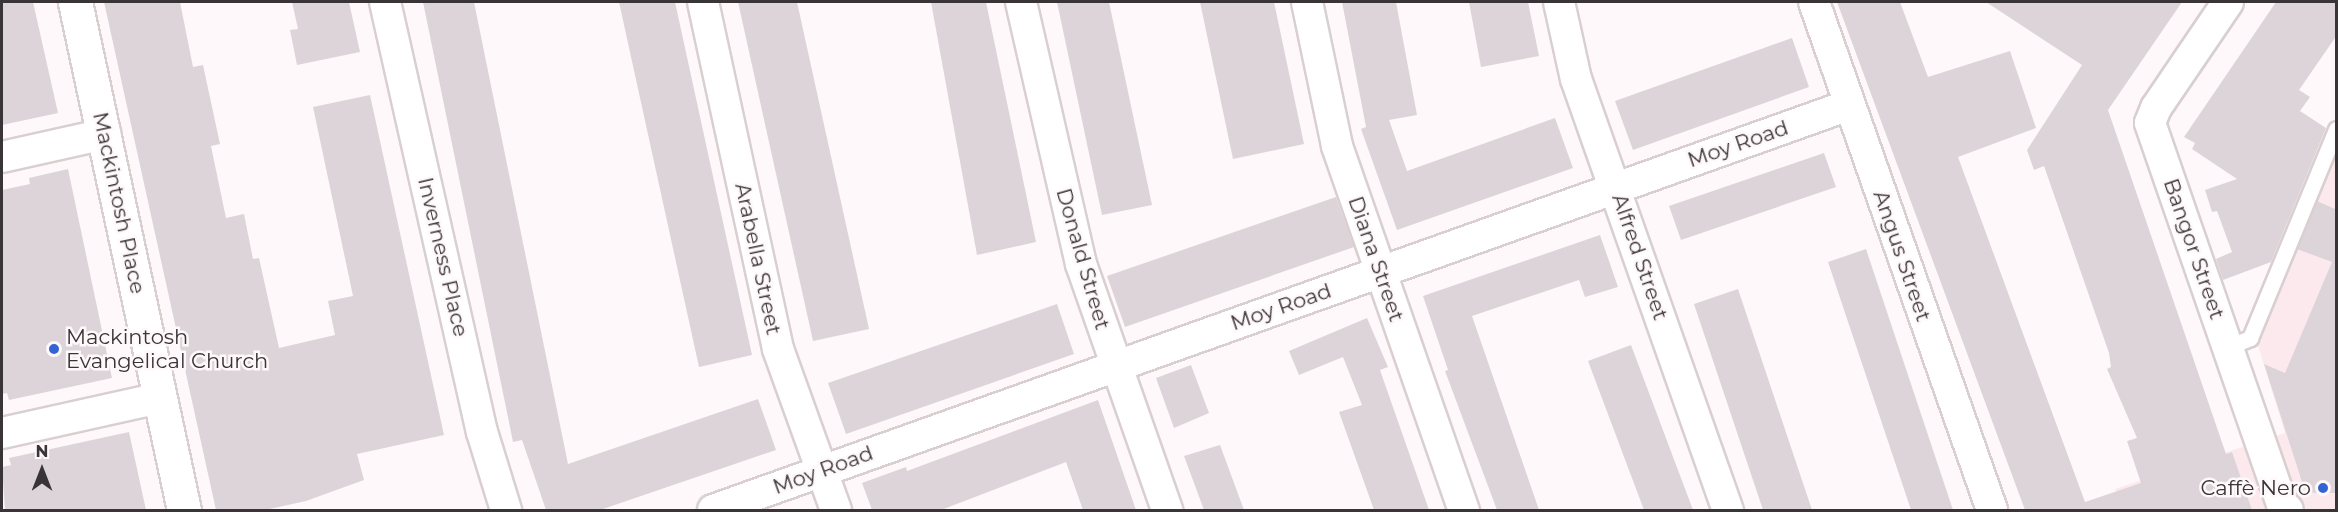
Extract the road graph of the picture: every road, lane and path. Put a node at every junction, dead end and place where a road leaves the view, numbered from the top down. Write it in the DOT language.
graph roads {
  1 [pos="75,2"];
  2 [pos="385,2"];
  3 [pos="703,2"];
  4 [pos="1021,2"];
  5 [pos="1307,2"];
  6 [pos="1559,2"];
  7 [pos="1814,2"];
  8 [pos="2228,2"];
  9 [pos="1849,105"];
  10 [pos="2337,129"];
  11 [pos="105,135"];
  12 [pos="2,157"];
  13 [pos="1616,188"];
  14 [pos="1381,271"];
  15 [pos="2228,347"];
  16 [pos="1117,364"];
  17 [pos="160,398"];
  18 [pos="2,433"];
  19 [pos="822,471"];
  20 [pos="184,510"];
  21 [pos="506,510"];
  22 [pos="713,510"];
  23 [pos="836,510"];
  24 [pos="1167,510"];
  25 [pos="1464,510"];
  26 [pos="1728,510"];
  27 [pos="1992,510"];
  28 [pos="2288,510"];
  1 -- 11 [label="street, Mackintosh Place"];
  2 -- 21 [label="street, Inverness Place"];
  3 -- 19 [label="street, Arabella Street"];
  4 -- 16 [label="street, Donald Street"];
  5 -- 14 [label="street, Diana Street"];
  6 -- 13 [label="street, Alfred Street"];
  7 -- 9 [label="street, Angus Street"];
  8 -- 15 [label="street, Bangor Street"];
  9 -- 13 [label="street, Moy Road"];
  9 -- 27 [label="street, Angus Street"];
  10 -- 15 [label="lane"];
  11 -- 12 [label="street"];
  11 -- 17 [label="street, Mackintosh Place"];
  13 -- 14 [label="street, Moy Road"];
  13 -- 26 [label="street, Alfred Street"];
  14 -- 16 [label="street, Moy Road"];
  14 -- 25 [label="street, Diana Street"];
  15 -- 28 [label="street, Bangor Street"];
  16 -- 19 [label="street, Moy Road"];
  16 -- 24 [label="street, Donald Street"];
  17 -- 18 [label="street"];
  17 -- 20 [label="street, Mackintosh Place"];
  19 -- 22 [label="street, Moy Road"];
  19 -- 23 [label="street, Arabella Street"];
}
